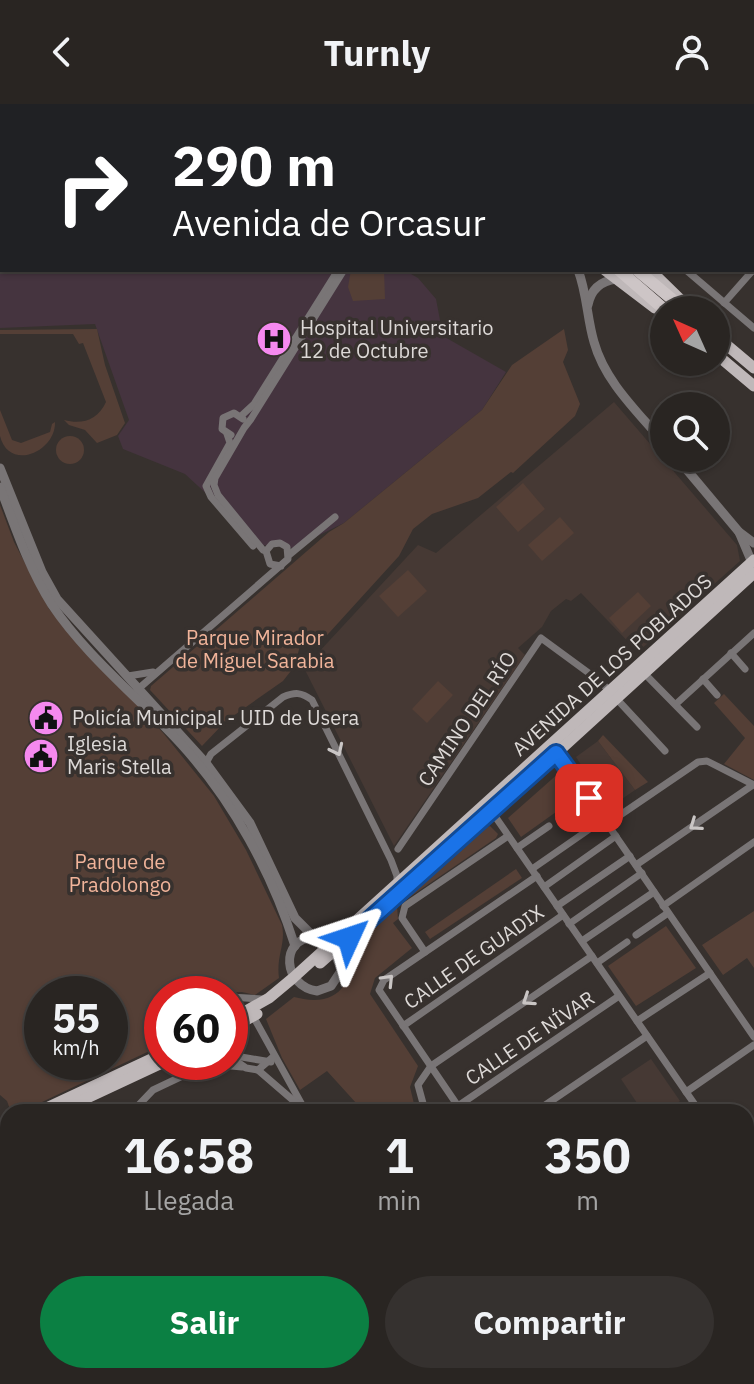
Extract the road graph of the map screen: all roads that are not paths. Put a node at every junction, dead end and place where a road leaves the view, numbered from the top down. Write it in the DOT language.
graph roads {
  1 [pos="337,272"];
  2 [pos="343,272"];
  3 [pos="578,272"];
  4 [pos="639,272"];
  5 [pos="652,272"];
  6 [pos="688,272"];
  7 [pos="751,272"];
  8 [pos="617,274"];
  9 [pos="668,296"];
  10 [pos="677,296"];
  11 [pos="716,296"];
  12 [pos="730,296"];
  13 [pos="650,301"];
  14 [pos="730,308"];
  15 [pos="588,312"];
  16 [pos="754,328"];
  17 [pos="730,348"];
  18 [pos="730,366"];
  19 [pos="754,368"];
  20 [pos="754,386"];
  21 [pos="241,416"];
  22 [pos="650,427"];
  23 [pos="243,428"];
  24 [pos="227,434"];
  25 [pos="0,468"];
  26 [pos="689,472"];
  27 [pos="0,487"];
  28 [pos="335,517"];
  29 [pos="264,551"];
  30 [pos="289,555"];
  31 [pos="753,557"];
  32 [pos="267,561"];
  33 [pos="281,566"];
  34 [pos="262,580"];
  35 [pos="754,633"];
  36 [pos="731,653"];
  37 [pos="745,669"];
  38 [pos="641,670"];
  39 [pos="156,672"];
  40 [pos="128,676"];
  41 [pos="703,679"];
  42 [pos="136,691"];
  43 [pos="613,694"];
  44 [pos="717,695"];
  45 [pos="676,704"];
  46 [pos="697,727"];
  47 [pos="544,750"];
  48 [pos="665,751"];
  49 [pos="556,753"];
  50 [pos="206,763"];
  51 [pos="754,785"];
  52 [pos="589,798"];
  53 [pos="486,810"];
  54 [pos="559,819"];
  55 [pos="605,821"];
  56 [pos="549,826"];
  57 [pos="508,836"];
  58 [pos="616,836"];
  59 [pos="754,842"];
  60 [pos="517,848"];
  61 [pos="398,849"];
  62 [pos="630,856"];
  63 [pos="636,865"];
  64 [pos="534,873"];
  65 [pos="642,873"];
  66 [pos="397,885"];
  67 [pos="544,887"];
  68 [pos="654,892"];
  69 [pos="557,906"];
  70 [pos="666,909"];
  71 [pos="563,915"];
  72 [pos="569,924"];
  73 [pos="636,935"];
  74 [pos="314,937"];
  75 [pos="582,941"];
  76 [pos="627,942"];
  77 [pos="295,946"];
  78 [pos="331,948"];
  79 [pos="425,952"];
  80 [pos="595,960"];
  81 [pos="710,973"];
  82 [pos="295,981"];
  83 [pos="619,996"];
  84 [pos="248,997"];
  85 [pos="269,998"];
  86 [pos="250,1014"];
  87 [pos="637,1021"];
  88 [pos="403,1026"];
  89 [pos="647,1036"];
  90 [pos="754,1037"];
  91 [pos="754,1045"];
  92 [pos="248,1057"];
  93 [pos="272,1059"];
  94 [pos="144,1062"];
  95 [pos="431,1066"];
  96 [pos="248,1068"];
  97 [pos="258,1070"];
  98 [pos="144,1071"];
  99 [pos="174,1080"];
  100 [pos="686,1092"];
  101 [pos="55,1104"];
  102 [pos="74,1104"];
  103 [pos="140,1104"];
  104 [pos="297,1104"];
  105 [pos="301,1104"];
  106 [pos="421,1104"];
  107 [pos="457,1104"];
  108 [pos="467,1104"];
  109 [pos="547,1104"];
  110 [pos="694,1104"];
  1 -- 21 [label="street"];
  2 -- 23 [label="street"];
  3 -- 15 [label="street"];
  4 -- 9 [label="highway"];
  5 -- 10 [label="main road"];
  6 -- 11 [label="street"];
  7 -- 12 [label="street"];
  8 -- 13 [label="highway"];
  8 -- 15 [label="street"];
  14 -- 16 [label="street"];
  15 -- 22 [label="street"];
  17 -- 19 [label="main road"];
  18 -- 20 [label="main road"];
  21 -- 23 [label="street"];
  21 -- 24 [label="street"];
  23 -- 24 [label="street"];
  23 -- 29 [label="street"];
  24 -- 29 [label="street"];
  25 -- 40 [label="street"];
  26 -- 31 [label="street"];
  27 -- 42 [label="street"];
  28 -- 30 [label="street"];
  29 -- 30 [label="street"];
  29 -- 32 [label="street"];
  30 -- 33 [label="street"];
  31 -- 38 [label="main road, AVENIDA DE LOS POBLADOS"];
  32 -- 33 [label="street"];
  32 -- 34 [label="street"];
  33 -- 34 [label="street"];
  34 -- 39 [label="street"];
  35 -- 36 [label="street"];
  36 -- 37 [label="street"];
  36 -- 41 [label="street"];
  38 -- 43 [label="main road, AVENIDA DE LOS POBLADOS"];
  38 -- 45 [label="street"];
  39 -- 40 [label="street"];
  39 -- 42 [label="street"];
  40 -- 42 [label="street"];
  41 -- 44 [label="street"];
  41 -- 45 [label="street"];
  42 -- 50 [label="street"];
  42 -- 77 [label="street"];
  43 -- 47 [label="main road, AVENIDA DE LOS POBLADOS"];
  43 -- 48 [label="street"];
  43 -- 49 [label="main road, AVENIDA DE LOS POBLADOS"];
  43 -- 61 [label="street, CAMINO DEL RÍO"];
  45 -- 46 [label="street"];
  47 -- 49 [label="street"];
  47 -- 53 [label="main road, AVENIDA DE LOS POBLADOS"];
  49 -- 52 [label="street"];
  49 -- 53 [label="main road, AVENIDA DE LOS POBLADOS"];
  50 -- 66 [label="street, one-way"];
  50 -- 74 [label="street"];
  51 -- 55 [label="street"];
  51 -- 63 [label="street, one-way"];
  52 -- 54 [label="street"];
  52 -- 55 [label="street"];
  53 -- 57 [label="street"];
  53 -- 66 [label="main road, AVENIDA DE LOS POBLADOS"];
  53 -- 78 [label="main road, AVENIDA DE LOS POBLADOS"];
  55 -- 58 [label="street"];
  55 -- 64 [label="street"];
  56 -- 60 [label="street"];
  57 -- 60 [label="street"];
  57 -- 79 [label="street"];
  58 -- 62 [label="street"];
  58 -- 67 [label="street"];
  59 -- 70 [label="street"];
  60 -- 64 [label="street"];
  62 -- 63 [label="street"];
  62 -- 69 [label="street"];
  63 -- 65 [label="street"];
  64 -- 67 [label="street"];
  64 -- 79 [label="street"];
  65 -- 68 [label="street"];
  65 -- 72 [label="street"];
  66 -- 78 [label="main road, AVENIDA DE LOS POBLADOS"];
  67 -- 69 [label="street"];
  68 -- 70 [label="street"];
  68 -- 75 [label="street"];
  69 -- 71 [label="street"];
  70 -- 73 [label="street"];
  70 -- 81 [label="street"];
  71 -- 72 [label="street"];
  71 -- 88 [label="street, CALLE DE GUADIX"];
  72 -- 75 [label="street"];
  74 -- 77 [label="street"];
  74 -- 78 [label="street"];
  75 -- 80 [label="street"];
  76 -- 80 [label="street"];
  77 -- 82 [label="street"];
  78 -- 82 [label="main road, AVENIDA DE LOS POBLADOS"];
  78 -- 82 [label="street"];
  88 -- 79 [label="street, one-way"];
  80 -- 83 [label="street"];
  80 -- 95 [label="street, one-way"];
  81 -- 87 [label="street"];
  81 -- 90 [label="street"];
  82 -- 85 [label="main road, AVENIDA DE LOS POBLADOS"];
  82 -- 86 [label="main road, AVENIDA DE LOS POBLADOS"];
  83 -- 87 [label="street"];
  83 -- 108 [label="street, CALLE DE NÍVAR"];
  84 -- 85 [label="street"];
  85 -- 86 [label="main road, AVENIDA DE LOS POBLADOS"];
  86 -- 93 [label="street"];
  87 -- 89 [label="street"];
  88 -- 95 [label="street"];
  89 -- 100 [label="street"];
  89 -- 109 [label="street"];
  91 -- 100 [label="street"];
  92 -- 93 [label="street"];
  93 -- 97 [label="street"];
  93 -- 105 [label="street"];
  94 -- 101 [label="main road"];
  95 -- 106 [label="street"];
  95 -- 107 [label="street"];
  96 -- 97 [label="street"];
  97 -- 104 [label="street"];
  98 -- 102 [label="main road"];
  99 -- 103 [label="street"];
  100 -- 110 [label="street"];
}
